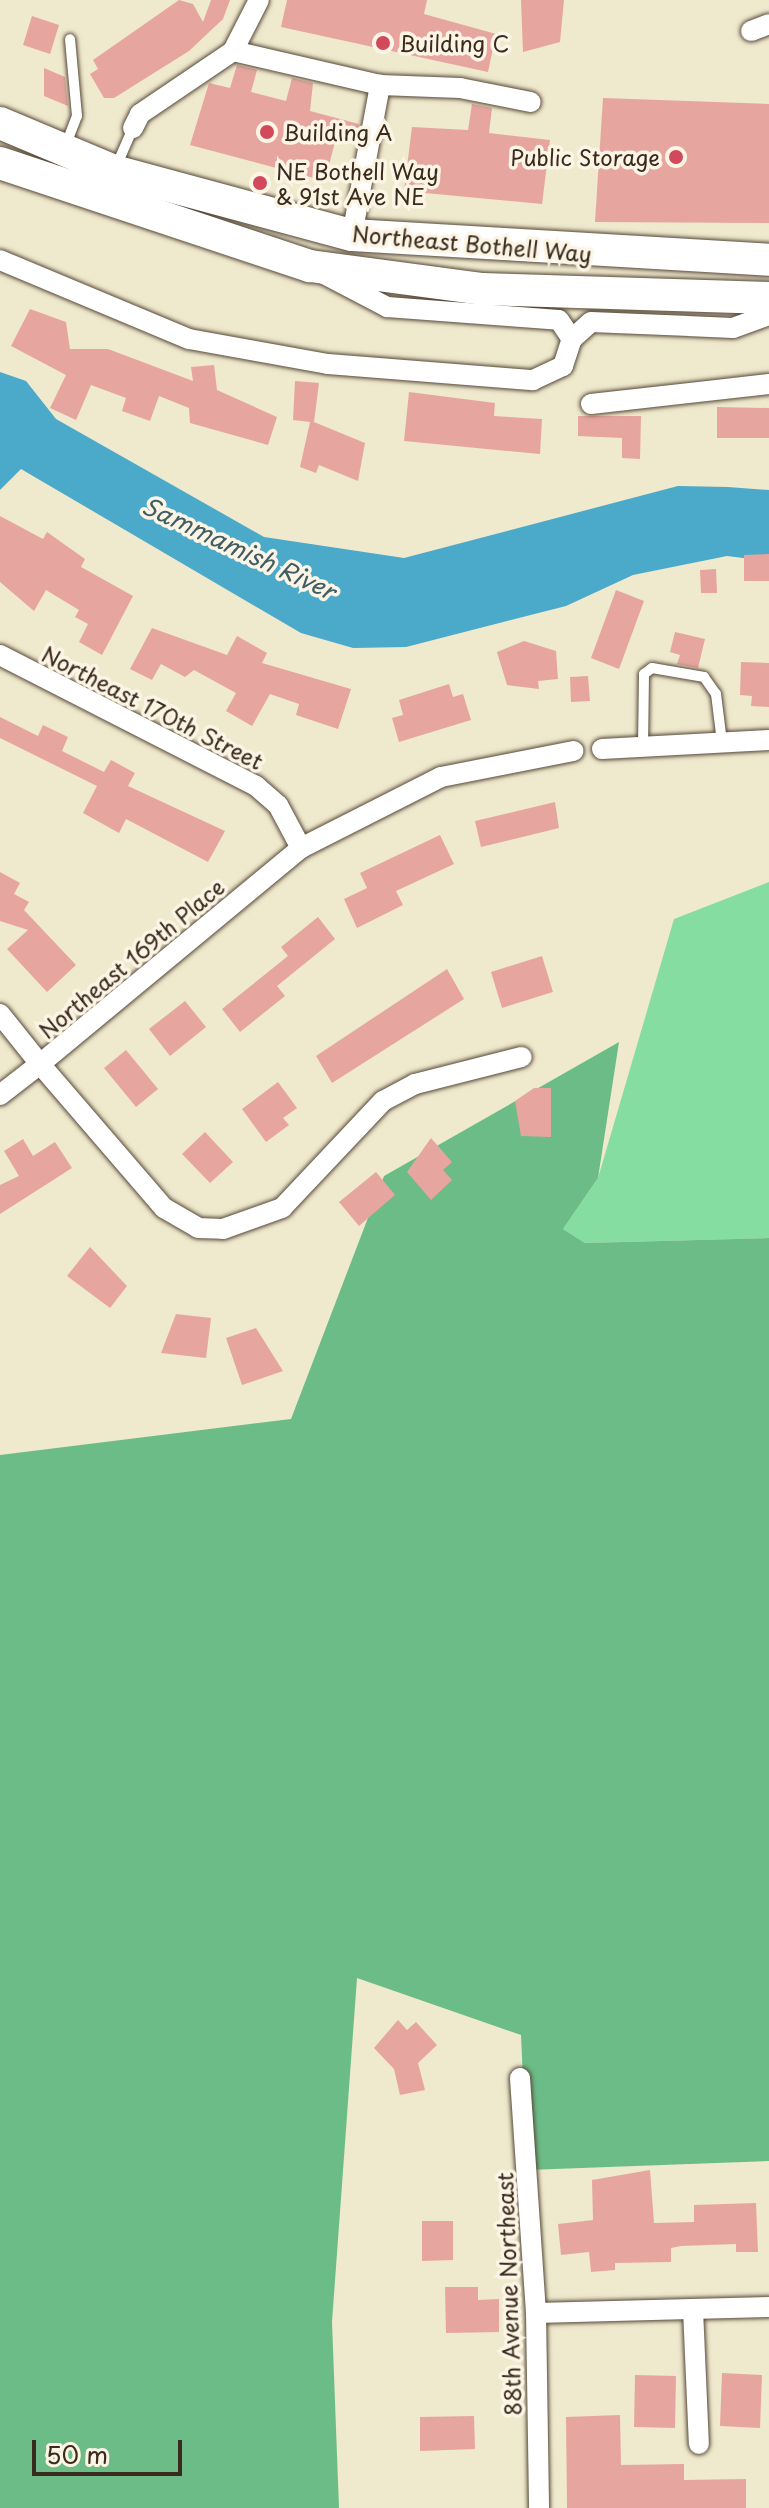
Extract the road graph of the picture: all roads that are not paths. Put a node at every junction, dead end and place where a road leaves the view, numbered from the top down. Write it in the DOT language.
graph roads {
  1 [pos="259,0"];
  2 [pos="70,39"];
  3 [pos="233,51"];
  4 [pos="380,85"];
  5 [pos="531,102"];
  6 [pos="0,123"];
  7 [pos="133,128"];
  8 [pos="63,152"];
  9 [pos="0,163"];
  10 [pos="114,171"];
  11 [pos="198,233"];
  12 [pos="352,235"];
  13 [pos="0,260"];
  14 [pos="769,260"];
  15 [pos="310,266"];
  16 [pos="769,298"];
  17 [pos="769,315"];
  18 [pos="572,339"];
  19 [pos="769,384"];
  20 [pos="591,404"];
  21 [pos="0,655"];
  22 [pos="769,740"];
  23 [pos="722,742"];
  24 [pos="643,747"];
  25 [pos="602,749"];
  26 [pos="573,751"];
  27 [pos="301,848"];
  28 [pos="0,1014"];
  29 [pos="522,1057"];
  30 [pos="40,1064"];
  31 [pos="0,1095"];
  32 [pos="520,2078"];
  33 [pos="769,2307"];
  34 [pos="693,2309"];
  35 [pos="536,2313"];
  36 [pos="699,2444"];
  37 [pos="539,2508"];
  1 -- 3 [label="street"];
  2 -- 8 [label="lane"];
  3 -- 4 [label="street"];
  3 -- 7 [label="street"];
  4 -- 5 [label="street"];
  4 -- 12 [label="street"];
  6 -- 8 [label="main road, Northeast Bothell Way"];
  7 -- 10 [label="lane"];
  8 -- 10 [label="main road, Northeast Bothell Way"];
  9 -- 11 [label="main road, Northeast Bothell Way"];
  10 -- 12 [label="main road, Northeast Bothell Way"];
  11 -- 12 [label="main road"];
  11 -- 15 [label="main road, Northeast Bothell Way"];
  12 -- 14 [label="main road, Northeast Bothell Way"];
  13 -- 18 [label="street"];
  15 -- 16 [label="main road, Northeast Bothell Way"];
  15 -- 18 [label="street"];
  17 -- 18 [label="street"];
  19 -- 20 [label="street"];
  21 -- 27 [label="street, Northeast 170th Street"];
  22 -- 23 [label="street"];
  23 -- 24 [label="street"];
  23 -- 24 [label="lane"];
  24 -- 25 [label="street"];
  26 -- 27 [label="street"];
  27 -- 30 [label="street, Northeast 169th Place"];
  28 -- 30 [label="street, Northeast 169th Place"];
  29 -- 30 [label="street"];
  30 -- 31 [label="street"];
  32 -- 35 [label="street, 88th Avenue Northeast"];
  33 -- 34 [label="street"];
  34 -- 35 [label="street"];
  34 -- 36 [label="street"];
  35 -- 37 [label="street, 88th Avenue Northeast"];
}
